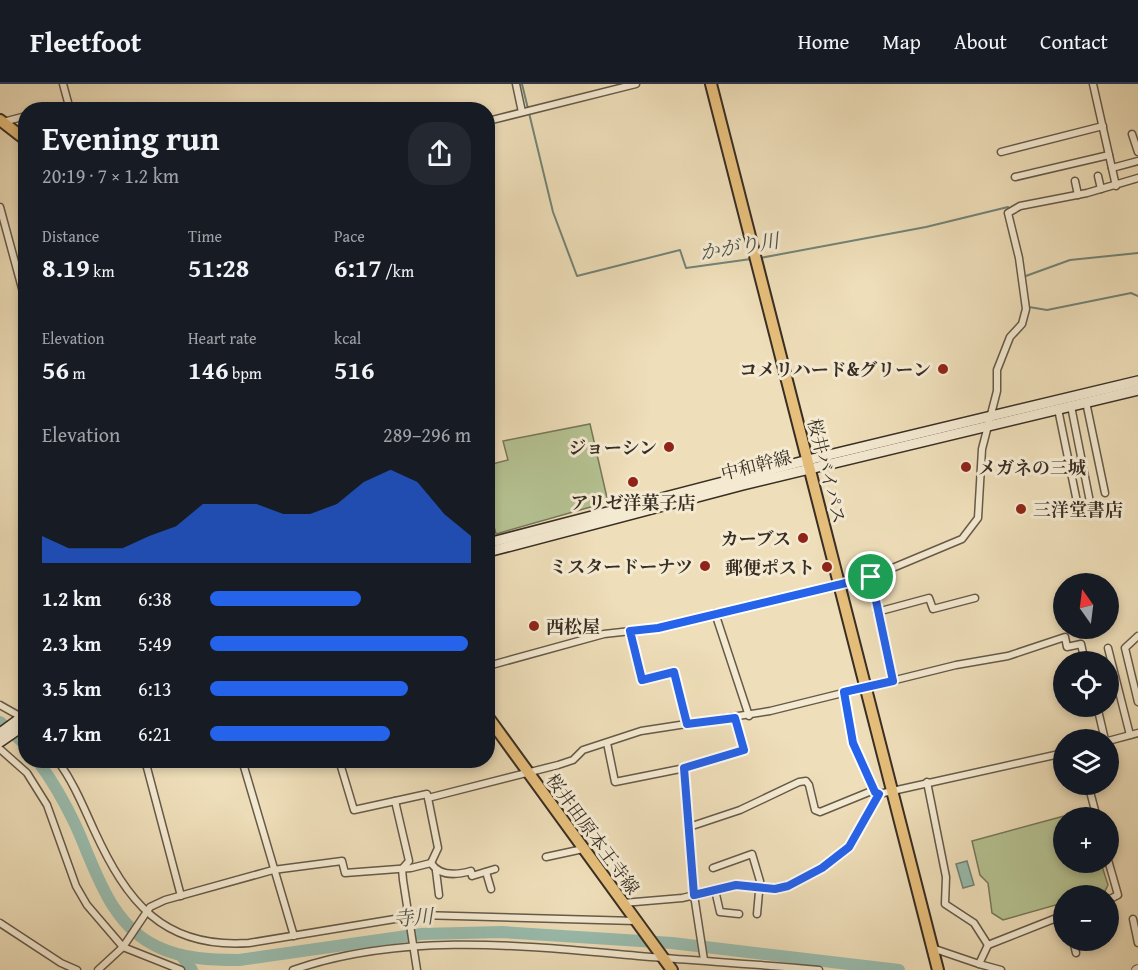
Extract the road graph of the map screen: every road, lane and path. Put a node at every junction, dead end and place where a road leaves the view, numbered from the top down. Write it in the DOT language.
graph roads {
  1 [pos="63,84"];
  2 [pos="516,84"];
  3 [pos="636,84"];
  4 [pos="711,84"];
  5 [pos="1093,84"];
  6 [pos="68,102"];
  7 [pos="522,112"];
  8 [pos="18,118"];
  9 [pos="495,119"];
  10 [pos="1,121"];
  11 [pos="1103,126"];
  12 [pos="18,134"];
  13 [pos="1132,134"];
  14 [pos="1000,152"];
  15 [pos="1138,152"];
  16 [pos="1109,155"];
  17 [pos="1138,161"];
  18 [pos="1112,168"];
  19 [pos="1098,176"];
  20 [pos="1015,177"];
  21 [pos="1138,178"];
  22 [pos="1075,182"];
  23 [pos="1116,186"];
  24 [pos="1101,189"];
  25 [pos="1077,195"];
  26 [pos="0,207"];
  27 [pos="18,273"];
  28 [pos="1138,381"];
  29 [pos="1138,390"];
  30 [pos="1086,402"];
  31 [pos="1071,406"];
  32 [pos="1058,409"];
  33 [pos="991,421"];
  34 [pos="809,465"];
  35 [pos="1105,493"];
  36 [pos="1077,502"];
  37 [pos="1090,502"];
  38 [pos="495,541"];
  39 [pos="495,550"];
  40 [pos="871,577"];
  41 [pos="840,584"];
  42 [pos="975,598"];
  43 [pos="877,612"];
  44 [pos="715,613"];
  45 [pos="630,631"];
  46 [pos="1138,636"];
  47 [pos="1108,648"];
  48 [pos="1083,651"];
  49 [pos="495,664"];
  50 [pos="893,681"];
  51 [pos="865,686"];
  52 [pos="844,692"];
  53 [pos="1138,702"];
  54 [pos="0,705"];
  55 [pos="18,716"];
  56 [pos="749,716"];
  57 [pos="735,718"];
  58 [pos="18,722"];
  59 [pos="18,724"];
  60 [pos="687,724"];
  61 [pos="495,727"];
  62 [pos="0,733"];
  63 [pos="1138,733"];
  64 [pos="1130,735"];
  65 [pos="1119,737"];
  66 [pos="0,742"];
  67 [pos="608,743"];
  68 [pos="0,749"];
  69 [pos="1053,755"];
  70 [pos="18,765"];
  71 [pos="21,768"];
  72 [pos="61,768"];
  73 [pos="147,768"];
  74 [pos="244,768"];
  75 [pos="341,768"];
  76 [pos="684,768"];
  77 [pos="527,773"];
  78 [pos="927,782"];
  79 [pos="892,790"];
  80 [pos="877,792"];
  81 [pos="428,798"];
  82 [pos="394,801"];
  83 [pos="689,827"];
  84 [pos="583,849"];
  85 [pos="546,857"];
  86 [pos="431,863"];
  87 [pos="713,868"];
  88 [pos="402,869"];
  89 [pos="495,869"];
  90 [pos="273,870"];
  91 [pos="436,871"];
  92 [pos="486,872"];
  93 [pos="760,888"];
  94 [pos="490,889"];
  95 [pos="715,890"];
  96 [pos="439,895"];
  97 [pos="694,895"];
  98 [pos="181,896"];
  99 [pos="623,903"];
  100 [pos="145,914"];
  101 [pos="757,914"];
  102 [pos="739,915"];
  103 [pos="1133,918"];
  104 [pos="409,919"];
  105 [pos="1053,919"];
  106 [pos="0,923"];
  107 [pos="639,923"];
  108 [pos="294,936"];
  109 [pos="1138,943"];
  110 [pos="124,945"];
  111 [pos="988,945"];
  112 [pos="413,947"];
  113 [pos="933,950"];
  114 [pos="661,956"];
  115 [pos="704,960"];
  116 [pos="979,964"];
  117 [pos="77,970"];
  118 [pos="98,970"];
  119 [pos="181,970"];
  120 [pos="293,970"];
  121 [pos="417,970"];
  122 [pos="672,970"];
  123 [pos="819,970"];
  124 [pos="938,970"];
  125 [pos="1001,970"];
  1 -- 6 [label="street"];
  2 -- 7 [label="street"];
  3 -- 7 [label="street"];
  4 -- 34 [label="main road, 桜井バイパス"];
  5 -- 11 [label="street"];
  7 -- 9 [label="street"];
  8 -- 10 [label="street"];
  10 -- 12 [label="main road"];
  11 -- 14 [label="street"];
  11 -- 16 [label="street"];
  13 -- 15 [label="street"];
  16 -- 18 [label="street"];
  16 -- 20 [label="street"];
  17 -- 18 [label="street"];
  18 -- 23 [label="street"];
  19 -- 24 [label="street"];
  21 -- 23 [label="street"];
  22 -- 25 [label="street"];
  23 -- 24 [label="street"];
  24 -- 25 [label="street"];
  25 -- 33 [label="street"];
  26 -- 27 [label="street"];
  28 -- 33 [label="main road, 中和幹線"];
  29 -- 30 [label="main road, 中和幹線"];
  30 -- 31 [label="main road, 中和幹線"];
  30 -- 35 [label="street"];
  31 -- 32 [label="main road, 中和幹線"];
  31 -- 37 [label="street"];
  32 -- 33 [label="main road, 中和幹線"];
  32 -- 36 [label="street"];
  33 -- 34 [label="main road, 中和幹線"];
  33 -- 40 [label="street"];
  34 -- 38 [label="main road, 中和幹線"];
  34 -- 39 [label="main road, 中和幹線"];
  34 -- 41 [label="main road, 桜井バイパス"];
  40 -- 41 [label="street"];
  40 -- 43 [label="street"];
  41 -- 44 [label="street"];
  41 -- 51 [label="main road, 桜井バイパス"];
  42 -- 43 [label="street"];
  43 -- 50 [label="street"];
  44 -- 45 [label="street"];
  44 -- 56 [label="street"];
  45 -- 49 [label="street"];
  45 -- 60 [label="street"];
  46 -- 53 [label="street"];
  47 -- 64 [label="street"];
  48 -- 50 [label="street"];
  50 -- 51 [label="street"];
  51 -- 52 [label="street"];
  51 -- 79 [label="main road, 桜井バイパス"];
  52 -- 56 [label="street"];
  52 -- 80 [label="street"];
  54 -- 55 [label="street"];
  56 -- 57 [label="street"];
  57 -- 60 [label="street"];
  57 -- 76 [label="street"];
  58 -- 62 [label="main road"];
  59 -- 66 [label="main road"];
  60 -- 67 [label="street"];
  61 -- 77 [label="main road, 桜井田原本王寺線"];
  63 -- 64 [label="street"];
  64 -- 65 [label="street"];
  67 -- 76 [label="street"];
  67 -- 77 [label="street"];
  68 -- 70 [label="street"];
  69 -- 78 [label="street"];
  71 -- 110 [label="street"];
  72 -- 100 [label="street"];
  73 -- 98 [label="street"];
  74 -- 90 [label="street"];
  75 -- 82 [label="street"];
  76 -- 83 [label="street"];
  77 -- 81 [label="street"];
  77 -- 84 [label="main road, 桜井田原本王寺線"];
  78 -- 79 [label="street"];
  78 -- 111 [label="street"];
  79 -- 80 [label="street"];
  79 -- 113 [label="main road, 桜井バイパス"];
  80 -- 83 [label="street"];
  80 -- 93 [label="street"];
  81 -- 82 [label="street"];
  81 -- 86 [label="street"];
  82 -- 88 [label="street"];
  83 -- 97 [label="street"];
  84 -- 85 [label="street"];
  84 -- 99 [label="main road, 桜井田原本王寺線"];
  86 -- 88 [label="street"];
  86 -- 91 [label="street"];
  87 -- 93 [label="street"];
  88 -- 90 [label="street"];
  88 -- 104 [label="street"];
  89 -- 92 [label="street"];
  90 -- 98 [label="street"];
  90 -- 108 [label="street"];
  91 -- 92 [label="street"];
  91 -- 96 [label="street"];
  92 -- 94 [label="street"];
  93 -- 95 [label="street"];
  93 -- 101 [label="street"];
  95 -- 97 [label="street"];
  95 -- 102 [label="street"];
  97 -- 99 [label="street"];
  97 -- 115 [label="street"];
  98 -- 100 [label="street"];
  99 -- 107 [label="main road, 桜井田原本王寺線"];
  100 -- 108 [label="street"];
  100 -- 110 [label="street"];
  103 -- 109 [label="street"];
  104 -- 107 [label="street"];
  104 -- 108 [label="street"];
  104 -- 112 [label="street"];
  105 -- 111 [label="street"];
  106 -- 117 [label="street"];
  107 -- 114 [label="main road, 桜井田原本王寺線"];
  110 -- 118 [label="street"];
  110 -- 119 [label="street"];
  111 -- 116 [label="street"];
  112 -- 114 [label="street"];
  112 -- 120 [label="street"];
  112 -- 121 [label="street"];
  113 -- 116 [label="street"];
  113 -- 124 [label="main road, 桜井バイパス"];
  114 -- 115 [label="street"];
  114 -- 122 [label="main road, 桜井田原本王寺線"];
  115 -- 123 [label="street"];
  116 -- 125 [label="street"];
}
